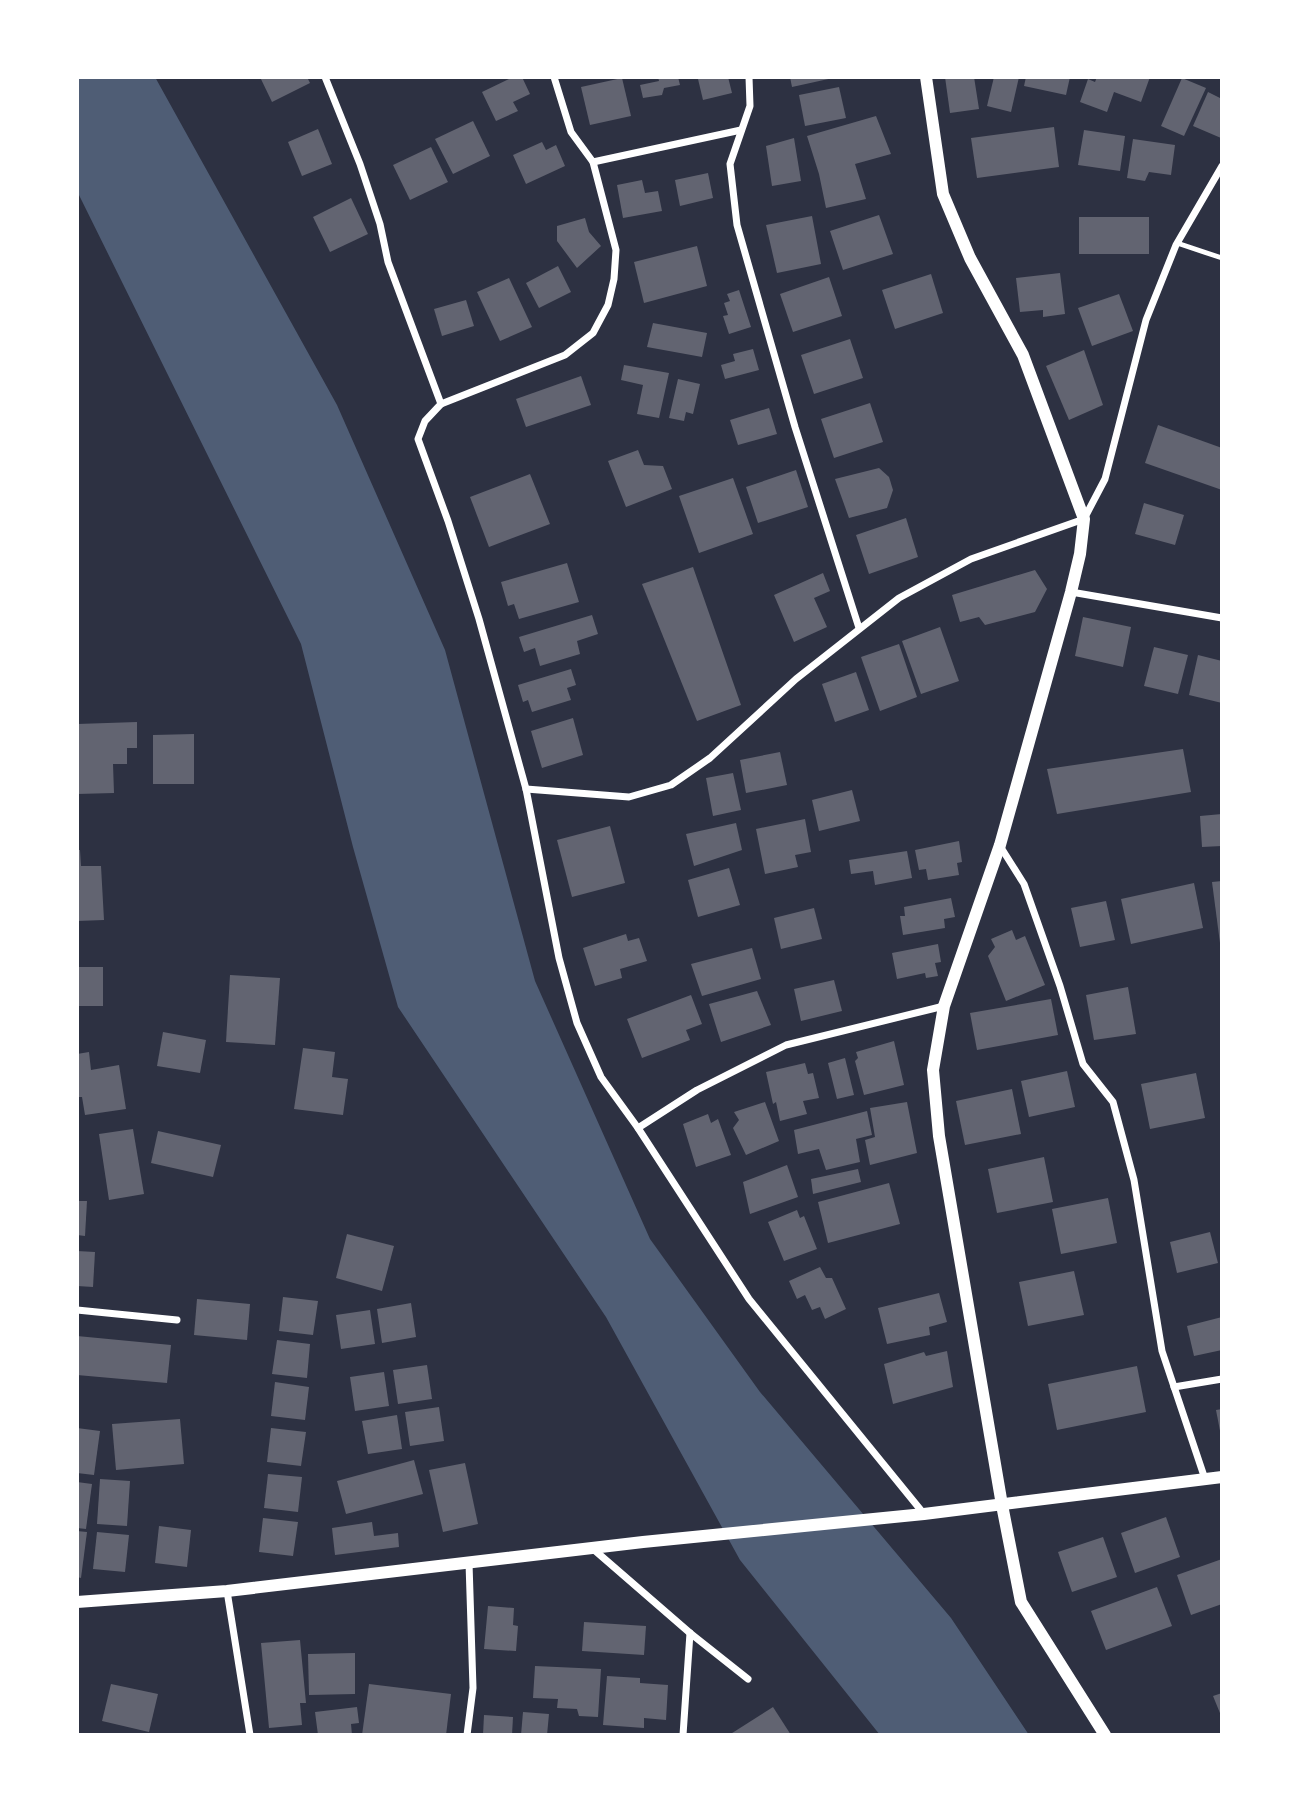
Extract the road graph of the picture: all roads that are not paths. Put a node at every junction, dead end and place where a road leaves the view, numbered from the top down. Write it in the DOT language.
graph roads {
  1 [pos="325,77"];
  2 [pos="554,77"];
  3 [pos="749,77"];
  4 [pos="926,77"];
  5 [pos="741,130"];
  6 [pos="593,162"];
  7 [pos="1222,166"];
  8 [pos="1177,243"];
  9 [pos="1222,258"];
  10 [pos="441,404"];
  11 [pos="1084,519"];
  12 [pos="1071,592"];
  13 [pos="1222,618"];
  14 [pos="859,628"];
  15 [pos="526,789"];
  16 [pos="1000,845"];
  17 [pos="944,1006"];
  18 [pos="638,1128"];
  19 [pos="77,1310"];
  20 [pos="177,1320"];
  21 [pos="1222,1378"];
  22 [pos="1174,1387"];
  23 [pos="1222,1477"];
  24 [pos="1205,1479"];
  25 [pos="1002,1505"];
  26 [pos="924,1514"];
  27 [pos="592,1548"];
  28 [pos="469,1563"];
  29 [pos="227,1591"];
  30 [pos="77,1602"];
  31 [pos="690,1633"];
  32 [pos="748,1679"];
  33 [pos="250,1735"];
  34 [pos="467,1735"];
  35 [pos="683,1735"];
  36 [pos="1105,1735"];
  1 -- 10 [label="street"];
  2 -- 6 [label="street"];
  3 -- 5 [label="street"];
  4 -- 11 [label="street"];
  5 -- 6 [label="street"];
  5 -- 14 [label="street"];
  6 -- 10 [label="street"];
  7 -- 8 [label="street"];
  8 -- 9 [label="lane"];
  8 -- 11 [label="street"];
  10 -- 15 [label="street"];
  11 -- 12 [label="street"];
  11 -- 14 [label="street"];
  12 -- 13 [label="street"];
  12 -- 16 [label="street"];
  14 -- 15 [label="street"];
  15 -- 18 [label="street"];
  16 -- 17 [label="street"];
  16 -- 22 [label="street"];
  17 -- 18 [label="street"];
  17 -- 25 [label="street"];
  18 -- 26 [label="street"];
  19 -- 20 [label="street"];
  21 -- 22 [label="street"];
  22 -- 24 [label="street"];
  23 -- 24 [label="street"];
  24 -- 25 [label="street"];
  25 -- 26 [label="street"];
  25 -- 36 [label="street"];
  26 -- 27 [label="street"];
  27 -- 28 [label="street"];
  27 -- 31 [label="street"];
  28 -- 29 [label="street"];
  28 -- 34 [label="street"];
  29 -- 30 [label="street"];
  29 -- 33 [label="street"];
  31 -- 32 [label="street"];
  31 -- 35 [label="street"];
}
